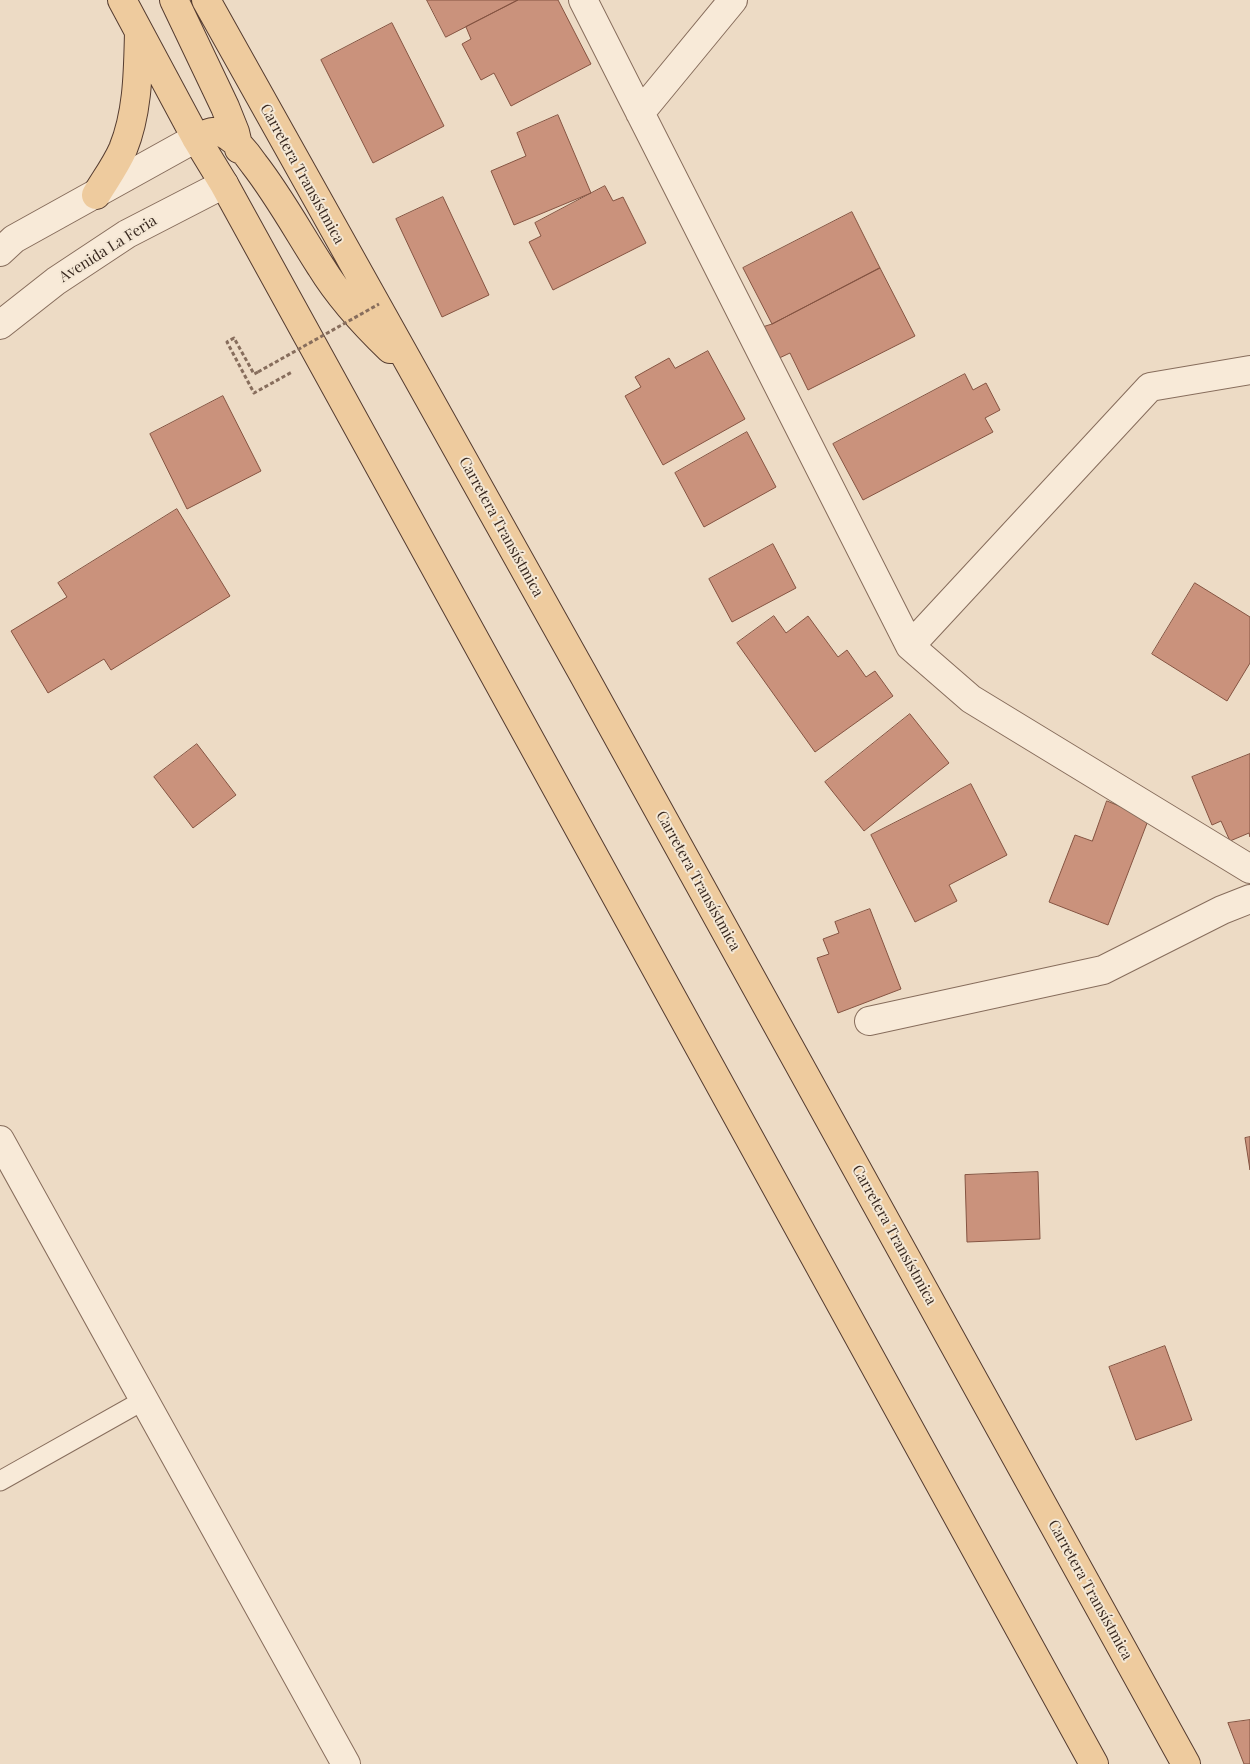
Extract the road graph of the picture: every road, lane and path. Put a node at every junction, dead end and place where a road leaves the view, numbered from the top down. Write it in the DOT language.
graph roads {
  1 [pos="122,0"];
  2 [pos="174,0"];
  3 [pos="206,0"];
  4 [pos="583,0"];
  5 [pos="733,0"];
  6 [pos="139,30"];
  7 [pos="640,113"];
  8 [pos="196,138"];
  9 [pos="238,144"];
  10 [pos="224,184"];
  11 [pos="96,195"];
  12 [pos="0,252"];
  13 [pos="379,304"];
  14 [pos="0,325"];
  15 [pos="319,357"];
  16 [pos="412,369"];
  17 [pos="1250,370"];
  18 [pos="910,646"];
  19 [pos="1250,868"];
  20 [pos="1250,899"];
  21 [pos="869,1021"];
  22 [pos="0,1140"];
  23 [pos="144,1400"];
  24 [pos="0,1480"];
  25 [pos="346,1764"];
  26 [pos="1094,1764"];
  27 [pos="1186,1764"];
  1 -- 6 [label="main road"];
  2 -- 9 [label="main road"];
  3 -- 16 [label="main road, Carretera Transístmica"];
  4 -- 7 [label="street"];
  5 -- 7 [label="street"];
  6 -- 8 [label="main road"];
  6 -- 11 [label="main road"];
  7 -- 18 [label="street"];
  8 -- 9 [label="main road"];
  8 -- 10 [label="main road"];
  8 -- 11 [label="street"];
  9 -- 10 [label="main road"];
  9 -- 16 [label="main road"];
  10 -- 14 [label="street, Avenida La Feria"];
  10 -- 15 [label="main road"];
  11 -- 12 [label="street"];
  13 -- 15 [label="path, bridge"];
  15 -- 26 [label="main road"];
  16 -- 27 [label="main road, Carretera Transístmica"];
  17 -- 18 [label="street"];
  18 -- 19 [label="street"];
  20 -- 21 [label="street"];
  22 -- 23 [label="street"];
  23 -- 24 [label="lane"];
  23 -- 25 [label="street"];
}
